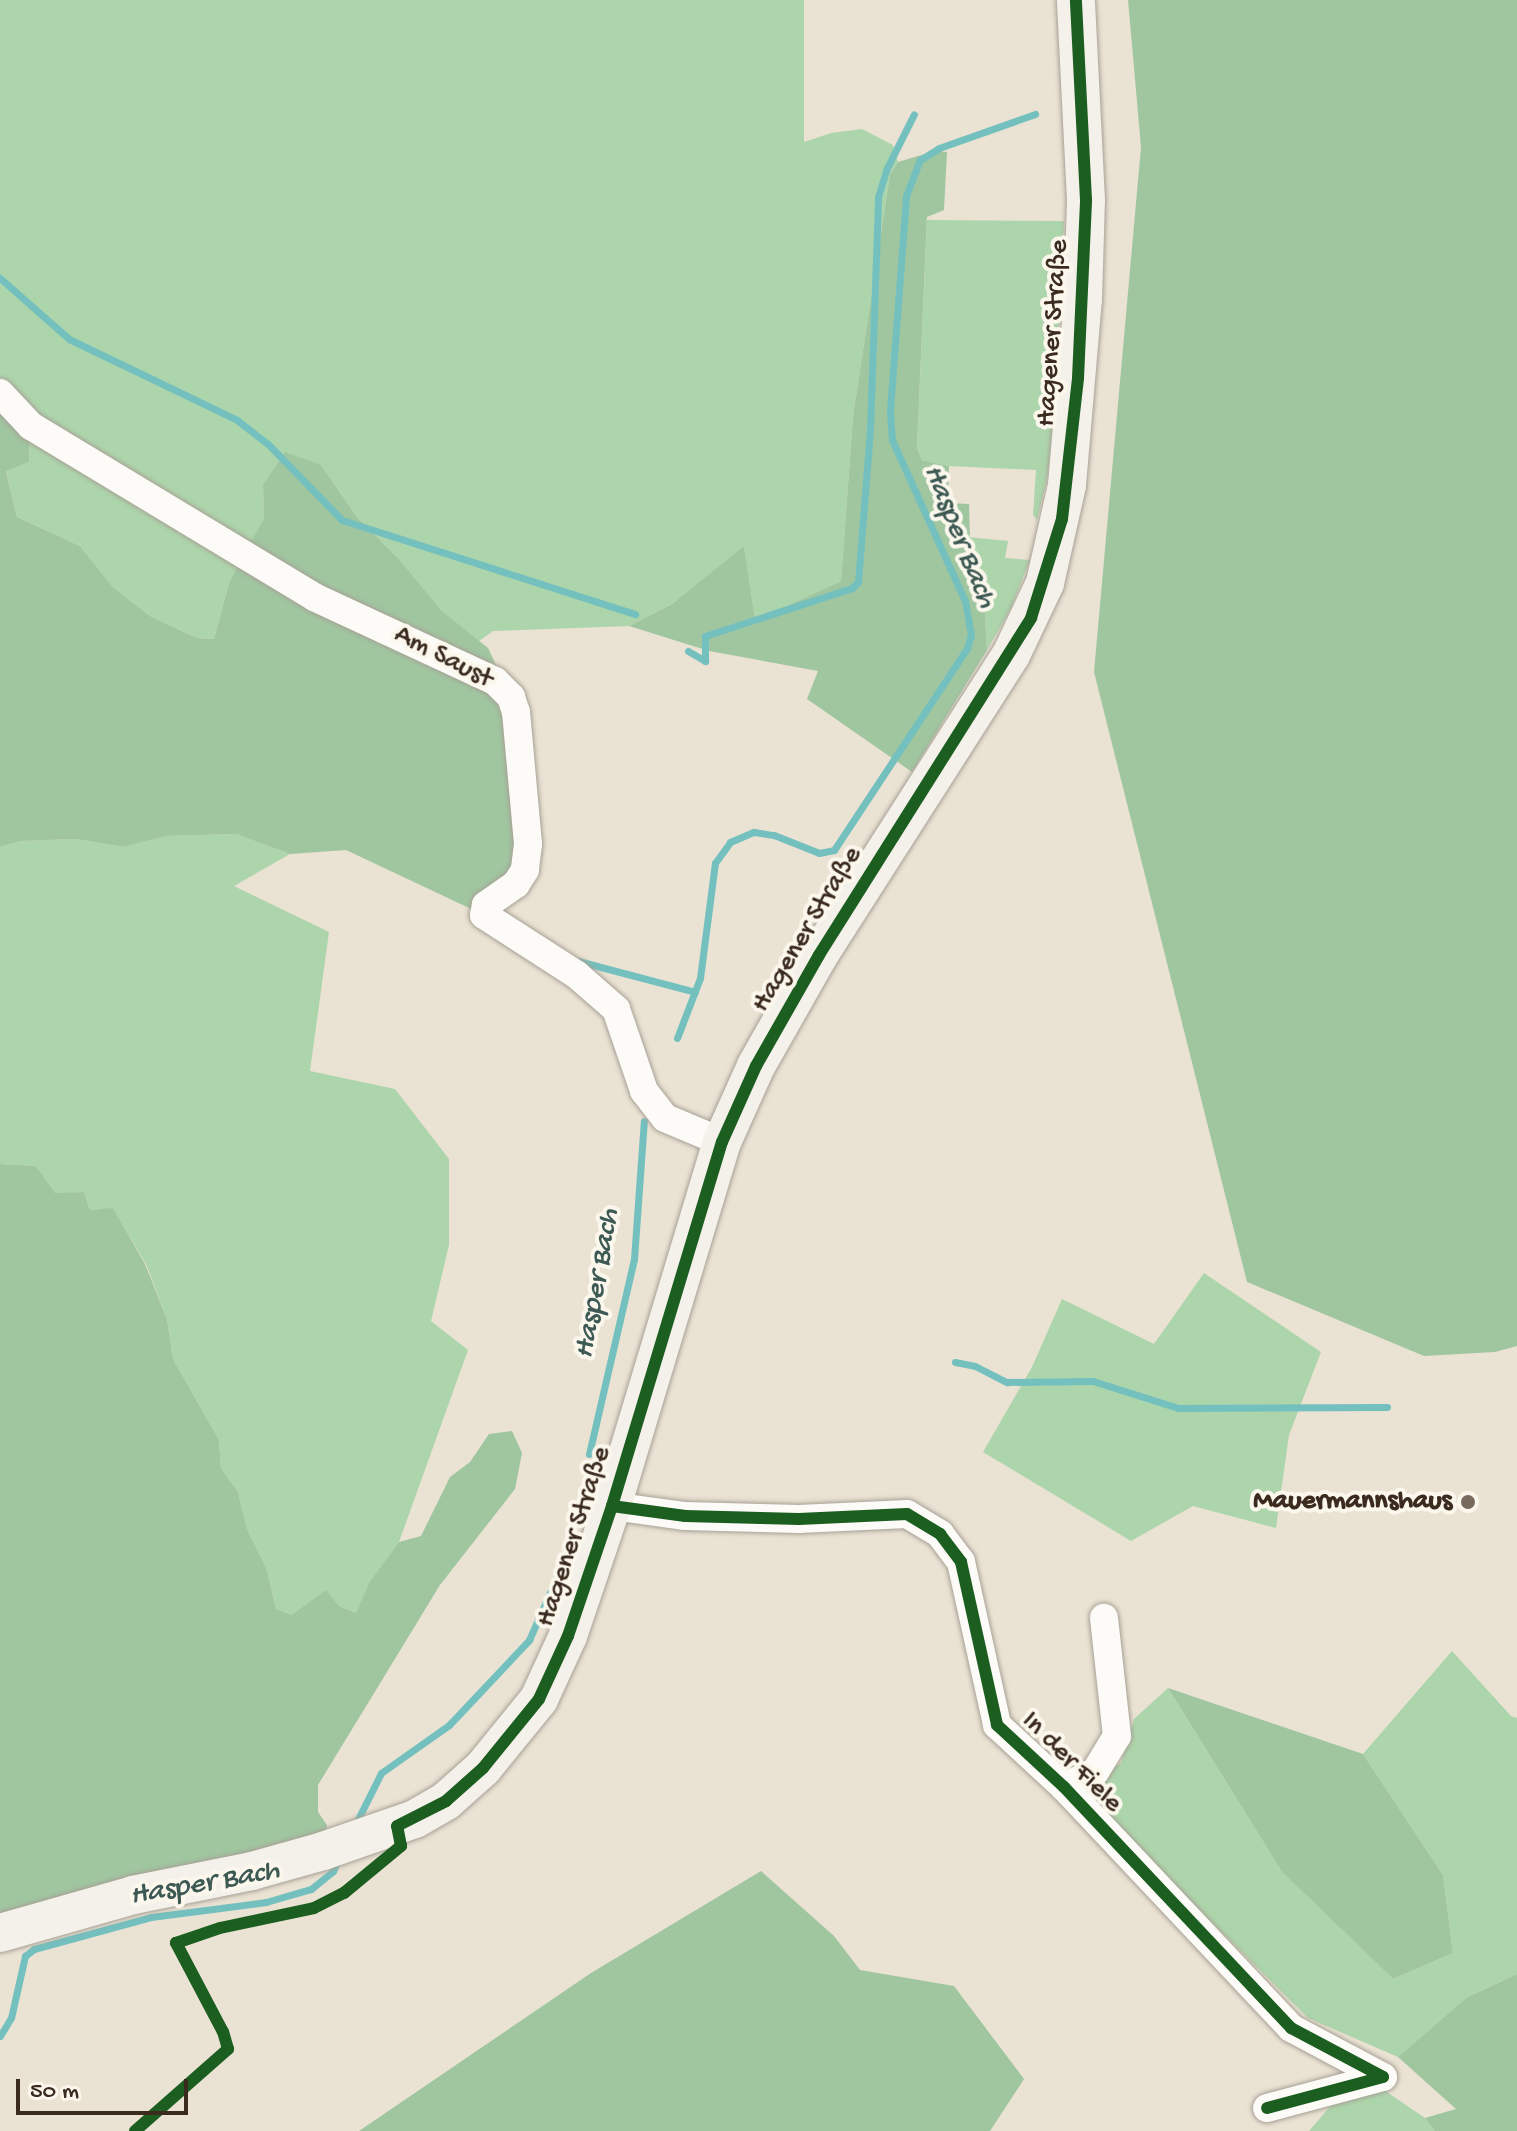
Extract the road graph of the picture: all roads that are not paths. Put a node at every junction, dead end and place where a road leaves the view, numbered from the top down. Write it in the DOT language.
graph roads {
  1 [pos="1076,0"];
  2 [pos="0,393"];
  3 [pos="722,1142"];
  4 [pos="612,1506"];
  5 [pos="1104,1618"];
  6 [pos="1064,1787"];
  7 [pos="0,1933"];
  8 [pos="1267,2108"];
  1 -- 3 [label="main road, Hagener Straße"];
  2 -- 3 [label="street, Am Saust"];
  3 -- 4 [label="main road, Hagener Straße"];
  4 -- 6 [label="street, In der Fiele"];
  4 -- 7 [label="main road, Hagener Straße"];
  5 -- 6 [label="street, In der Fiele"];
  6 -- 8 [label="street, In der Fiele"];
}
